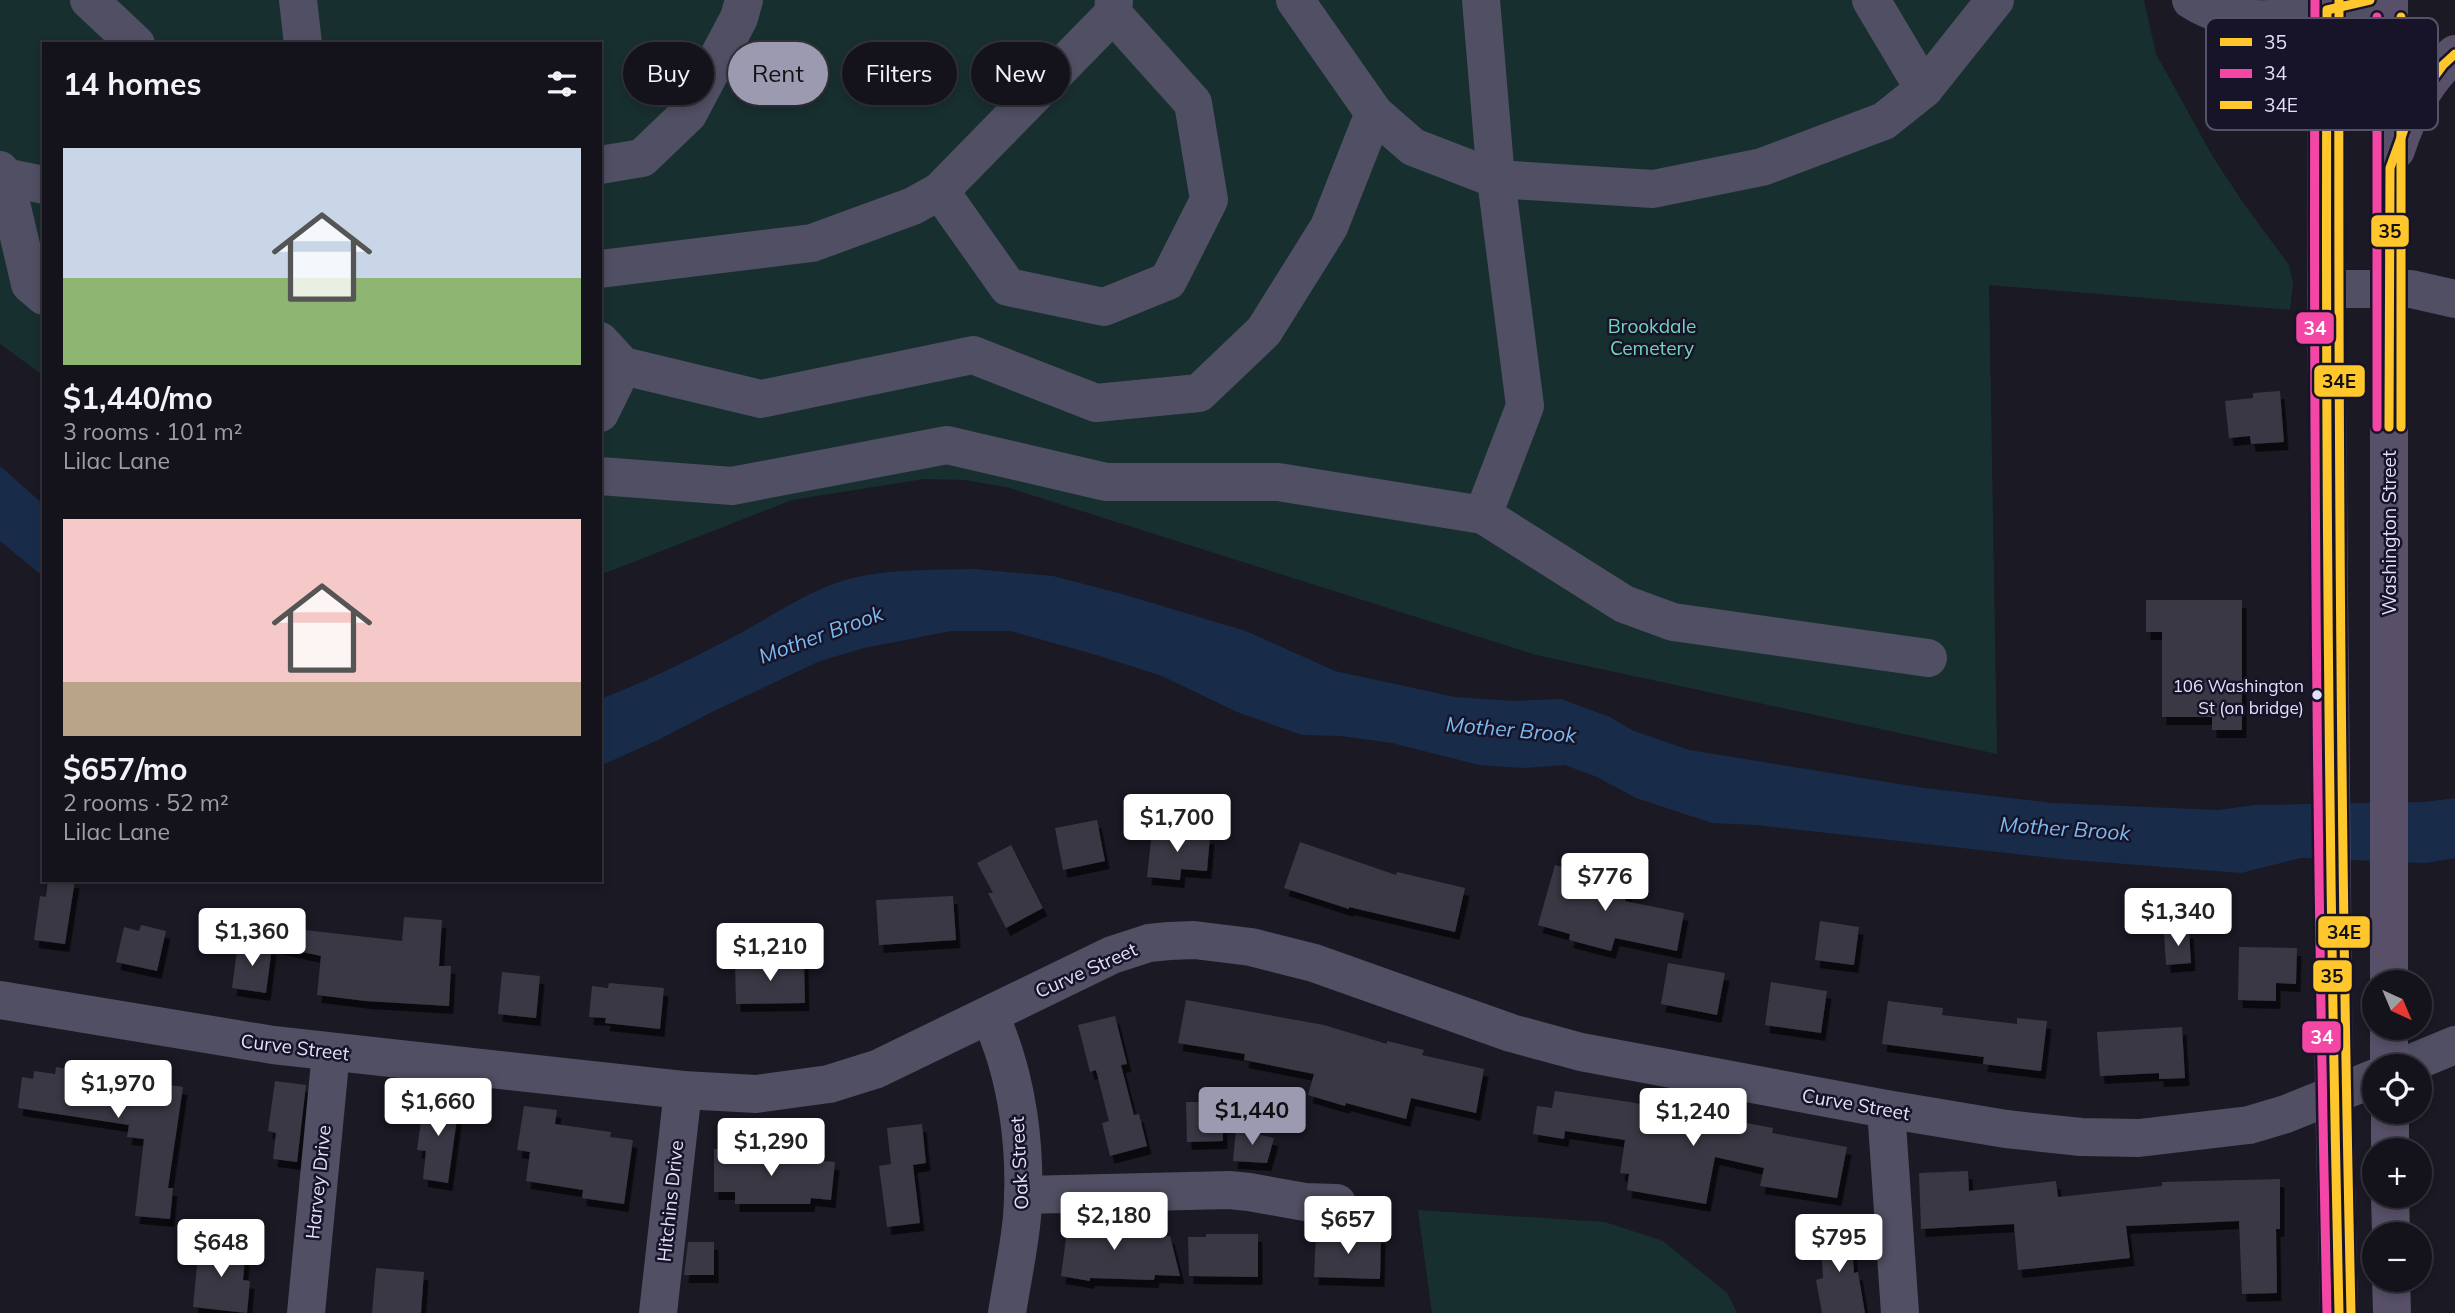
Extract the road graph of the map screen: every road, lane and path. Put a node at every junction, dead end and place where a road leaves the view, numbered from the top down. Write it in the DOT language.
graph roads {
  1 [pos="89,0"];
  2 [pos="298,0"];
  3 [pos="1295,0"];
  4 [pos="1481,0"];
  5 [pos="1871,0"];
  6 [pos="1995,0"];
  7 [pos="2191,0"];
  8 [pos="2371,0"];
  9 [pos="2389,0"];
  10 [pos="2327,5"];
  11 [pos="736,6"];
  12 [pos="1114,7"];
  13 [pos="2389,18"];
  14 [pos="134,42"];
  15 [pos="303,42"];
  16 [pos="2455,54"];
  17 [pos="2438,73"];
  18 [pos="1924,89"];
  19 [pos="1374,113"];
  20 [pos="2327,130"];
  21 [pos="2390,130"];
  22 [pos="2404,130"];
  23 [pos="602,165"];
  24 [pos="2390,168"];
  25 [pos="2,174"];
  26 [pos="1496,179"];
  27 [pos="42,184"];
  28 [pos="940,191"];
  29 [pos="602,270"];
  30 [pos="39,288"];
  31 [pos="2389,288"];
  32 [pos="2326,289"];
  33 [pos="2455,299"];
  34 [pos="608,357"];
  35 [pos="602,399"];
  36 [pos="602,476"];
  37 [pos="1483,515"];
  38 [pos="1927,658"];
  39 [pos="2389,970"];
  40 [pos="0,1000"];
  41 [pos="990,1016"];
  42 [pos="2455,1045"];
  43 [pos="331,1052"];
  44 [pos="2432,1054"];
  45 [pos="2362,1083"];
  46 [pos="683,1090"];
  47 [pos="2334,1095"];
  48 [pos="1886,1110"];
  49 [pos="1023,1195"];
  50 [pos="1337,1203"];
  51 [pos="2391,1292"];
  52 [pos="306,1313"];
  53 [pos="658,1313"];
  54 [pos="1007,1313"];
  55 [pos="1900,1313"];
  56 [pos="2339,1313"];
  57 [pos="2392,1313"];
  1 -- 14 [label="street"];
  2 -- 15 [label="street"];
  3 -- 19 [label="street"];
  4 -- 26 [label="street"];
  5 -- 18 [label="street"];
  6 -- 18 [label="street"];
  7 -- 10 [label="street"];
  8 -- 10 [label="street"];
  9 -- 13 [label="main road, Washington Street"];
  11 -- 23 [label="street"];
  12 -- 28 [label="street"];
  12 -- 28 [label="street"];
  16 -- 17 [label="main road"];
  18 -- 26 [label="street"];
  19 -- 26 [label="street"];
  19 -- 34 [label="street"];
  20 -- 32 [label="main road"];
  21 -- 24 [label="main road, Washington Street"];
  22 -- 24 [label="main road"];
  24 -- 31 [label="main road, Washington Street"];
  25 -- 27 [label="street"];
  25 -- 30 [label="street"];
  26 -- 37 [label="street"];
  28 -- 29 [label="street"];
  31 -- 32 [label="street"];
  31 -- 33 [label="street"];
  31 -- 39 [label="main road, Washington Street"];
  32 -- 47 [label="main road"];
  34 -- 35 [label="street"];
  36 -- 37 [label="street"];
  37 -- 38 [label="street"];
  40 -- 43 [label="street, Curve Street"];
  41 -- 46 [label="street, Curve Street"];
  41 -- 48 [label="street, Curve Street"];
  41 -- 49 [label="street, Oak Street"];
  42 -- 44 [label="street"];
  43 -- 46 [label="street, Curve Street"];
  43 -- 52 [label="street, Harvey Drive"];
  45 -- 47 [label="street, Curve Street"];
  46 -- 53 [label="street, Hitchins Drive"];
  47 -- 48 [label="street, Curve Street"];
  47 -- 56 [label="main road"];
  48 -- 55 [label="street"];
  49 -- 50 [label="street"];
  49 -- 54 [label="street, Oak Street"];
  51 -- 57 [label="main road"];
}
